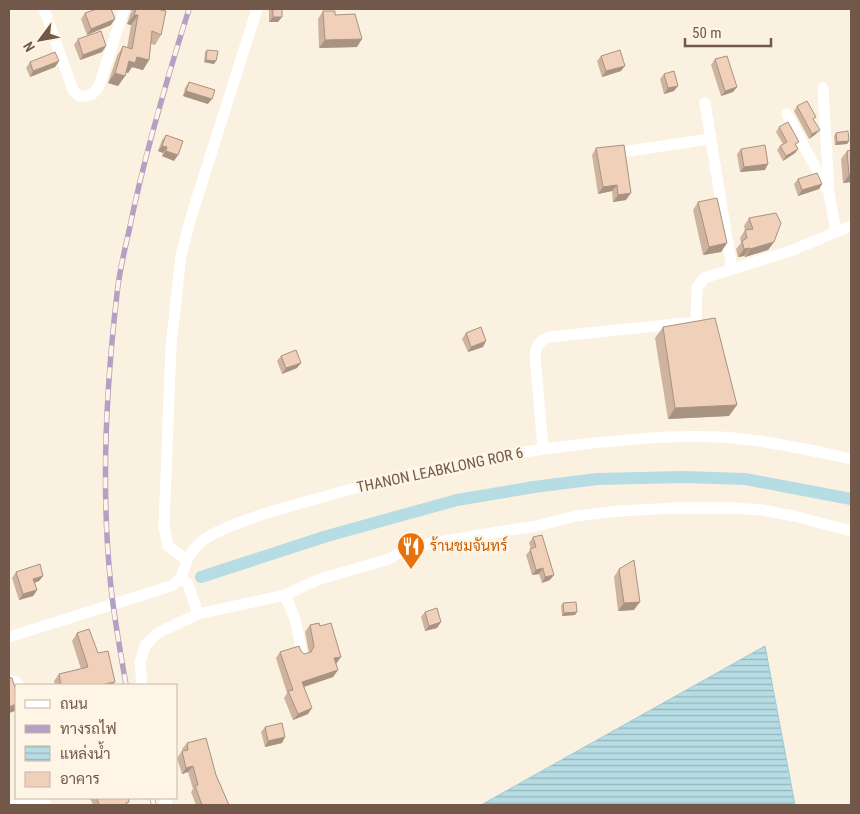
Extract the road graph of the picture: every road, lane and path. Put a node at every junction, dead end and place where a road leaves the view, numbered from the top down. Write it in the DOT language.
graph roads {
  1 [pos="44,9"];
  2 [pos="124,9"];
  3 [pos="257,9"];
  4 [pos="822,88"];
  5 [pos="705,103"];
  6 [pos="788,114"];
  7 [pos="710,139"];
  8 [pos="630,151"];
  9 [pos="829,193"];
  10 [pos="851,226"];
  11 [pos="836,232"];
  12 [pos="732,269"];
  13 [pos="543,448"];
  14 [pos="851,459"];
  15 [pos="851,531"];
  16 [pos="187,560"];
  17 [pos="181,578"];
  18 [pos="285,595"];
  19 [pos="198,614"];
  20 [pos="9,637"];
  21 [pos="302,653"];
  22 [pos="142,684"];
  23 [pos="34,799"];
  24 [pos="15,805"];
  1 -- 2 [label="street"];
  3 -- 16 [label="street"];
  4 -- 9 [label="street"];
  5 -- 7 [label="street"];
  6 -- 9 [label="street"];
  7 -- 8 [label="street"];
  7 -- 12 [label="street"];
  9 -- 11 [label="street"];
  10 -- 11 [label="street"];
  11 -- 12 [label="street"];
  12 -- 13 [label="street"];
  13 -- 14 [label="street, THANON LEABKLONG ROR 6"];
  13 -- 16 [label="street, THANON LEABKLONG ROR 6"];
  15 -- 18 [label="street"];
  16 -- 17 [label="street, THANON LEABKLONG ROR 6"];
  17 -- 19 [label="street"];
  17 -- 20 [label="street"];
  18 -- 19 [label="street"];
  18 -- 21 [label="street"];
  19 -- 22 [label="street"];
  23 -- 24 [label="street"];
}
